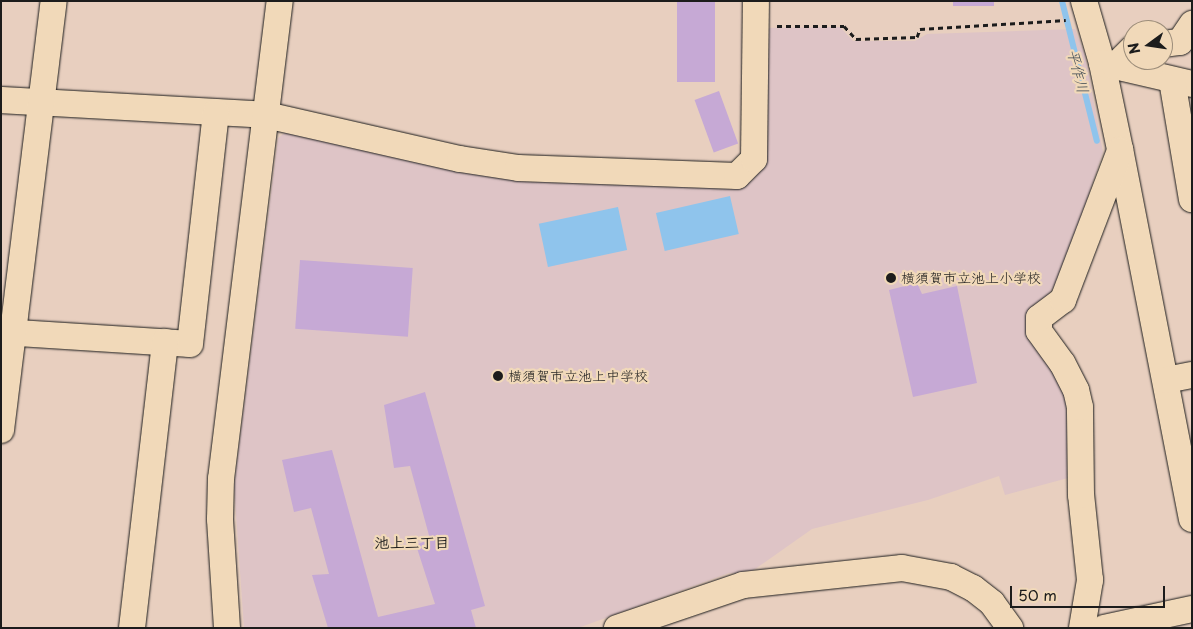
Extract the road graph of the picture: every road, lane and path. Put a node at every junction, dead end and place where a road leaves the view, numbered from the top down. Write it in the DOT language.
graph roads {
  1 [pos="54,1"];
  2 [pos="280,1"];
  3 [pos="1087,10"];
  4 [pos="756,14"];
  5 [pos="1192,24"];
  6 [pos="1173,43"];
  7 [pos="1117,59"];
  8 [pos="1182,82"];
  9 [pos="1,100"];
  10 [pos="41,102"];
  11 [pos="216,112"];
  12 [pos="266,116"];
  13 [pos="1120,150"];
  14 [pos="1192,199"];
  15 [pos="7,332"];
  16 [pos="165,342"];
  17 [pos="1192,375"];
  18 [pos="1166,380"];
  19 [pos="1,430"];
  20 [pos="1192,519"];
  21 [pos="1192,609"];
  22 [pos="132,628"];
  23 [pos="228,628"];
  24 [pos="616,628"];
  25 [pos="1010,628"];
  26 [pos="1082,628"];
  27 [pos="1104,628"];
  1 -- 10 [label="street"];
  2 -- 12 [label="street"];
  3 -- 4 [label="path"];
  3 -- 7 [label="street"];
  4 -- 12 [label="street"];
  5 -- 6 [label="street"];
  7 -- 8 [label="street"];
  7 -- 13 [label="street"];
  8 -- 14 [label="street"];
  9 -- 10 [label="street"];
  10 -- 11 [label="street"];
  10 -- 15 [label="street"];
  11 -- 12 [label="street"];
  11 -- 16 [label="street"];
  12 -- 23 [label="street"];
  13 -- 18 [label="street"];
  13 -- 26 [label="street"];
  15 -- 16 [label="street"];
  15 -- 19 [label="street"];
  16 -- 22 [label="street"];
  17 -- 18 [label="street"];
  18 -- 20 [label="street"];
  21 -- 27 [label="street"];
  24 -- 25 [label="street"];
}
